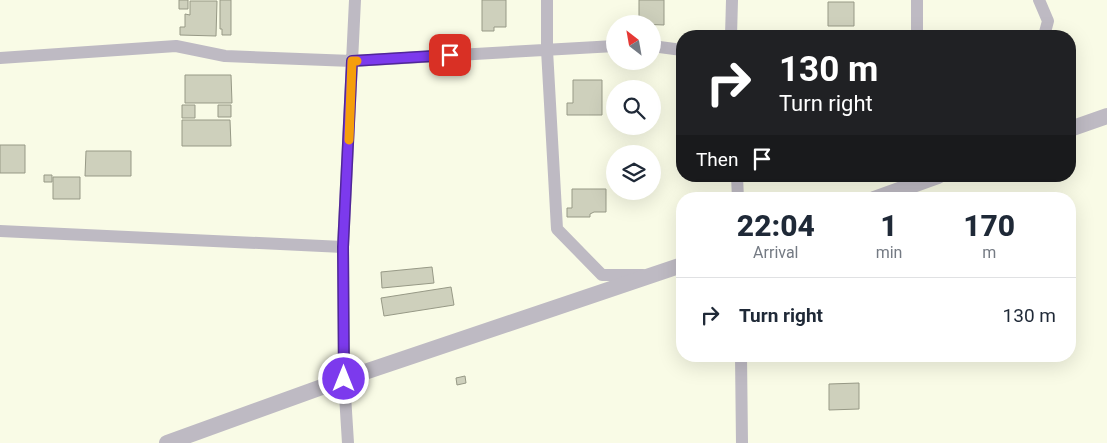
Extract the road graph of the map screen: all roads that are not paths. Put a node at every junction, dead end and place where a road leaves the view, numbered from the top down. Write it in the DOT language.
graph roads {
  1 [pos="355,0"];
  2 [pos="547,0"];
  3 [pos="732,0"];
  4 [pos="917,0"];
  5 [pos="1039,0"];
  6 [pos="731,30"];
  7 [pos="916,30"];
  8 [pos="1046,30"];
  9 [pos="606,47"];
  10 [pos="661,47"];
  11 [pos="676,49"];
  12 [pos="547,50"];
  13 [pos="0,58"];
  14 [pos="352,61"];
  15 [pos="1107,116"];
  16 [pos="1076,127"];
  17 [pos="912,182"];
  18 [pos="889,192"];
  19 [pos="0,231"];
  20 [pos="343,247"];
  21 [pos="676,266"];
  22 [pos="653,275"];
  23 [pos="741,362"];
  24 [pos="344,379"];
  25 [pos="167,443"];
  26 [pos="348,443"];
  27 [pos="742,443"];
  1 -- 14 [label="street"];
  2 -- 12 [label="street"];
  3 -- 6 [label="street"];
  4 -- 7 [label="street"];
  5 -- 8 [label="street"];
  9 -- 12 [label="street"];
  10 -- 11 [label="street"];
  12 -- 14 [label="street"];
  12 -- 22 [label="street"];
  13 -- 14 [label="street"];
  14 -- 20 [label="street"];
  15 -- 16 [label="street"];
  17 -- 18 [label="street"];
  19 -- 20 [label="street"];
  20 -- 24 [label="street"];
  21 -- 22 [label="street"];
  22 -- 24 [label="street"];
  23 -- 27 [label="street"];
  24 -- 25 [label="street"];
  24 -- 26 [label="street"];
}
